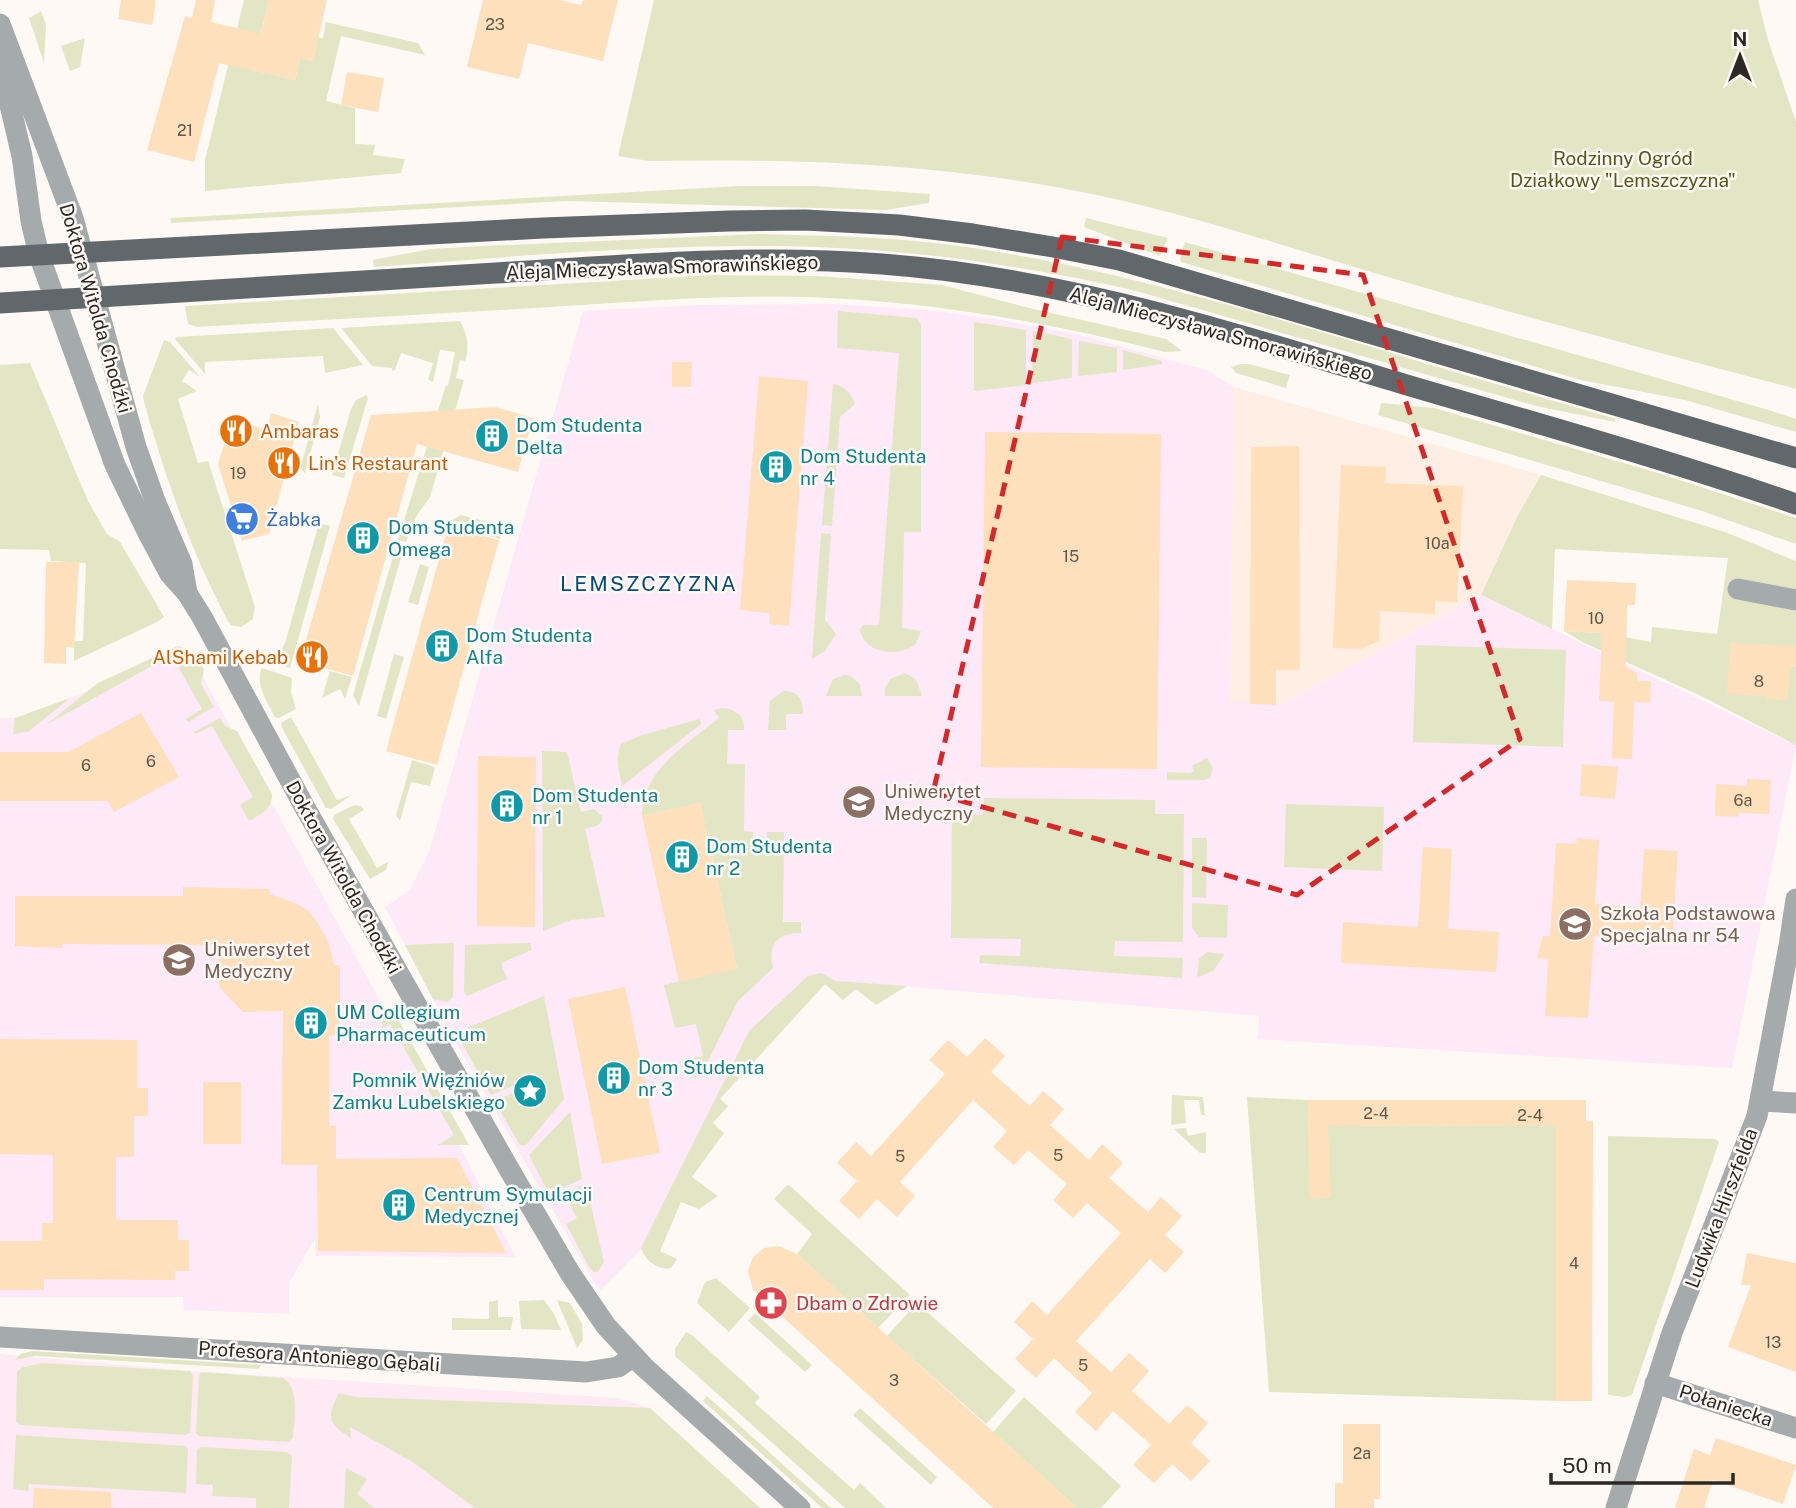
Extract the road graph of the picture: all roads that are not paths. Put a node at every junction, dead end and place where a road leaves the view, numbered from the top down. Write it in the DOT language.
graph roads {
  1 [pos="0,24"];
  2 [pos="0,63"];
  3 [pos="84,253"];
  4 [pos="39,256"];
  5 [pos="0,257"];
  6 [pos="95,298"];
  7 [pos="54,300"];
  8 [pos="0,303"];
  9 [pos="1796,458"];
  10 [pos="1796,504"];
  11 [pos="1738,589"];
  12 [pos="187,593"];
  13 [pos="1796,600"];
  14 [pos="1796,899"];
  15 [pos="1761,1101"];
  16 [pos="1796,1103"];
  17 [pos="0,1337"];
  18 [pos="634,1356"];
  19 [pos="1655,1383"];
  20 [pos="1796,1428"];
  21 [pos="800,1508"];
  22 [pos="1616,1508"];
  1 -- 3 [label="street, Doktora Witolda Chodźki"];
  2 -- 4 [label="street, Doktora Witolda Chodźki"];
  3 -- 4 [label="main road, Aleja Mieczysława Smorawińskiego"];
  3 -- 6 [label="street, Doktora Witolda Chodźki"];
  3 -- 9 [label="main road, Aleja Mieczysława Smorawińskiego"];
  4 -- 5 [label="main road, Aleja Mieczysława Smorawińskiego"];
  4 -- 7 [label="street, Doktora Witolda Chodźki"];
  6 -- 7 [label="main road, Aleja Mieczysława Smorawińskiego"];
  6 -- 10 [label="main road, Aleja Mieczysława Smorawińskiego"];
  6 -- 12 [label="street, Doktora Witolda Chodźki"];
  7 -- 8 [label="main road, Aleja Mieczysława Smorawińskiego"];
  7 -- 12 [label="street, Doktora Witolda Chodźki"];
  11 -- 13 [label="street"];
  12 -- 18 [label="street, Doktora Witolda Chodźki"];
  14 -- 15 [label="street, Ludwika Hirszfelda"];
  15 -- 16 [label="street"];
  15 -- 19 [label="street, Ludwika Hirszfelda"];
  17 -- 18 [label="street, Profesora Antoniego Gębali"];
  18 -- 21 [label="street, Doktora Witolda Chodźki"];
  19 -- 20 [label="street, Połaniecka"];
  19 -- 22 [label="street, Ludwika Hirszfelda"];
}
